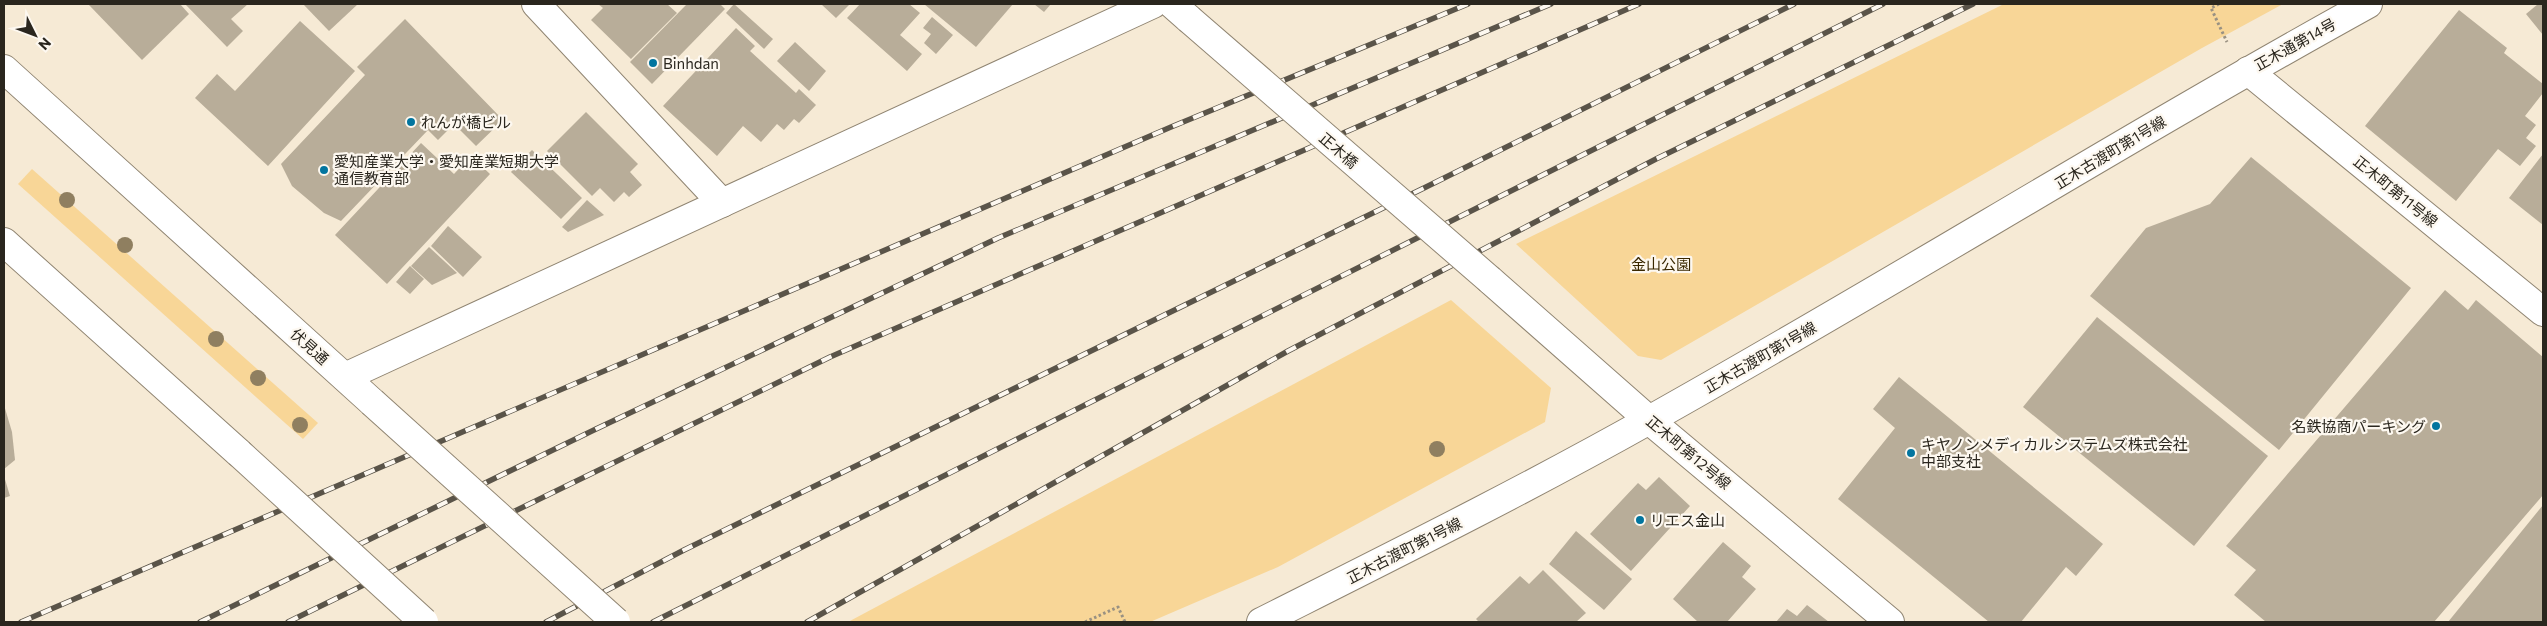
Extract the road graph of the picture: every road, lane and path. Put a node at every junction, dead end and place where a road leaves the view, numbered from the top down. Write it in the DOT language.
graph roads {
  1 [pos="536,4"];
  2 [pos="1153,4"];
  3 [pos="2219,4"];
  4 [pos="2368,4"];
  5 [pos="1181,11"];
  6 [pos="2227,42"];
  7 [pos="4,69"];
  8 [pos="2248,70"];
  9 [pos="722,203"];
  10 [pos="4,242"];
  11 [pos="1490,280"];
  12 [pos="2543,312"];
  13 [pos="344,377"];
  14 [pos="1650,420"];
  15 [pos="424,622"];
  16 [pos="616,622"];
  17 [pos="1085,622"];
  18 [pos="1125,622"];
  19 [pos="1261,622"];
  20 [pos="1890,622"];
  1 -- 9 [label="main road"];
  2 -- 9 [label="main road"];
  3 -- 6 [label="path"];
  4 -- 8 [label="main road, 正木通第14号"];
  5 -- 11 [label="main road, 正木橋, bridge"];
  7 -- 13 [label="main road, 伏見通"];
  8 -- 12 [label="main road, 正木町第11号線"];
  8 -- 14 [label="main road, 正木古渡町第1号線"];
  9 -- 13 [label="main road"];
  10 -- 15 [label="main road, bridge"];
  11 -- 14 [label="main road, 正木町第12号線"];
  13 -- 16 [label="main road, 伏見通, bridge"];
  14 -- 19 [label="main road, 正木古渡町第1号線"];
  14 -- 20 [label="main road, 正木町第12号線"];
  17 -- 18 [label="path"];
}
